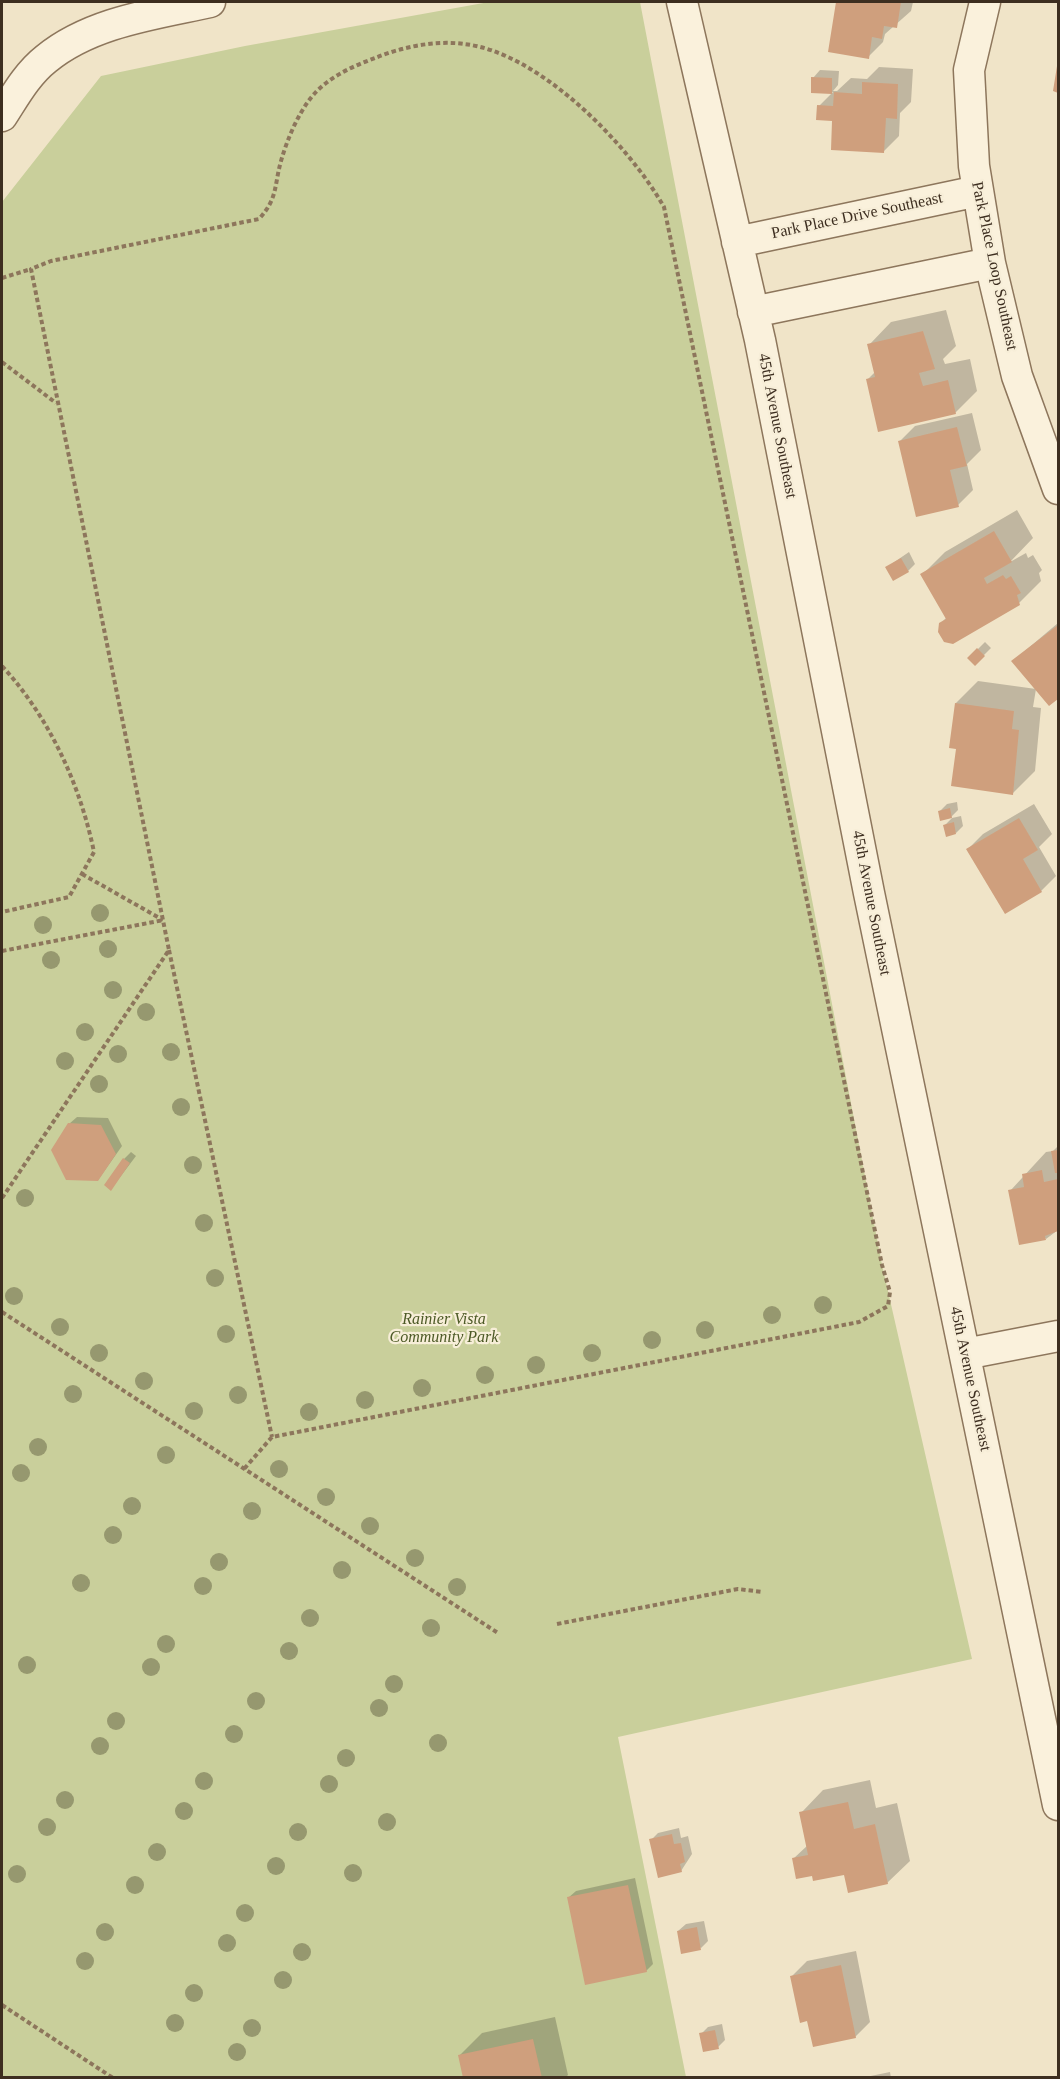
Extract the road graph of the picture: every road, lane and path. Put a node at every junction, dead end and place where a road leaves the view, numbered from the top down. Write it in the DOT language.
graph roads {
  1 [pos="210,2"];
  2 [pos="682,2"];
  3 [pos="985,2"];
  4 [pos="2,116"];
  5 [pos="978,191"];
  6 [pos="737,242"];
  7 [pos="990,263"];
  8 [pos="31,269"];
  9 [pos="2,278"];
  10 [pos="753,312"];
  11 [pos="2,362"];
  12 [pos="57,404"];
  13 [pos="1059,489"];
  14 [pos="2,666"];
  15 [pos="82,874"];
  16 [pos="2,912"];
  17 [pos="164,920"];
  18 [pos="169,950"];
  19 [pos="2,951"];
  20 [pos="2,1198"];
  21 [pos="2,1312"];
  22 [pos="1059,1336"];
  23 [pos="965,1354"];
  24 [pos="272,1437"];
  25 [pos="244,1469"];
  26 [pos="763,1592"];
  27 [pos="557,1624"];
  28 [pos="498,1633"];
  29 [pos="1059,1805"];
  30 [pos="2,2005"];
  31 [pos="113,2078"];
  1 -- 4 [label="street"];
  2 -- 6 [label="street, 45th Avenue Southeast"];
  3 -- 5 [label="street, Park Place Loop Southeast"];
  5 -- 6 [label="street, Park Place Drive Southeast"];
  5 -- 7 [label="street, Park Place Loop Southeast"];
  6 -- 10 [label="street, 45th Avenue Southeast"];
  7 -- 10 [label="street"];
  7 -- 13 [label="street, Park Place Loop Southeast"];
  8 -- 9 [label="path"];
  8 -- 12 [label="path"];
  8 -- 24 [label="path"];
  10 -- 23 [label="street, 45th Avenue Southeast"];
  11 -- 12 [label="path"];
  12 -- 17 [label="path"];
  14 -- 15 [label="path"];
  15 -- 16 [label="path"];
  15 -- 17 [label="path"];
  17 -- 18 [label="path"];
  17 -- 19 [label="path"];
  18 -- 20 [label="path"];
  18 -- 24 [label="path"];
  21 -- 25 [label="path"];
  22 -- 23 [label="street"];
  23 -- 29 [label="street, 45th Avenue Southeast"];
  24 -- 25 [label="path"];
  25 -- 28 [label="path"];
  26 -- 27 [label="path"];
  30 -- 31 [label="path"];
}
